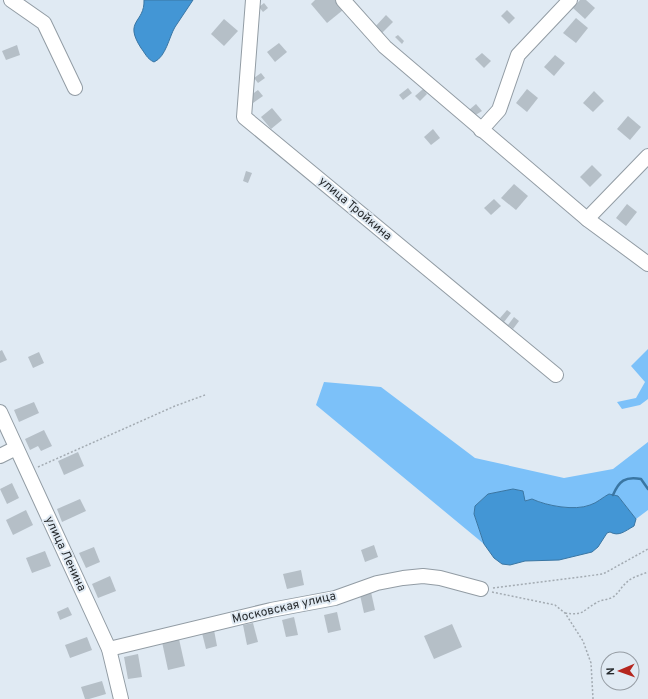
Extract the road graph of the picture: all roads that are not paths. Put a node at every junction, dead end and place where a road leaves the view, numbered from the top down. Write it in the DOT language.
graph roads {
  1 [pos="11,0"];
  2 [pos="253,0"];
  3 [pos="343,0"];
  4 [pos="570,0"];
  5 [pos="75,88"];
  6 [pos="481,130"];
  7 [pos="648,156"];
  8 [pos="587,219"];
  9 [pos="648,264"];
  10 [pos="556,375"];
  11 [pos="0,412"];
  12 [pos="16,448"];
  13 [pos="0,456"];
  14 [pos="481,589"];
  15 [pos="109,649"];
  16 [pos="121,699"];
  1 -- 5 [label="street"];
  2 -- 10 [label="street, улица Тройкина"];
  3 -- 6 [label="street"];
  4 -- 6 [label="street"];
  6 -- 8 [label="street"];
  7 -- 8 [label="street"];
  8 -- 9 [label="street"];
  11 -- 12 [label="street, улица Ленина"];
  12 -- 13 [label="street"];
  12 -- 15 [label="street, улица Ленина"];
  14 -- 15 [label="street, Московская улица"];
  15 -- 16 [label="street, улица Ленина"];
}
